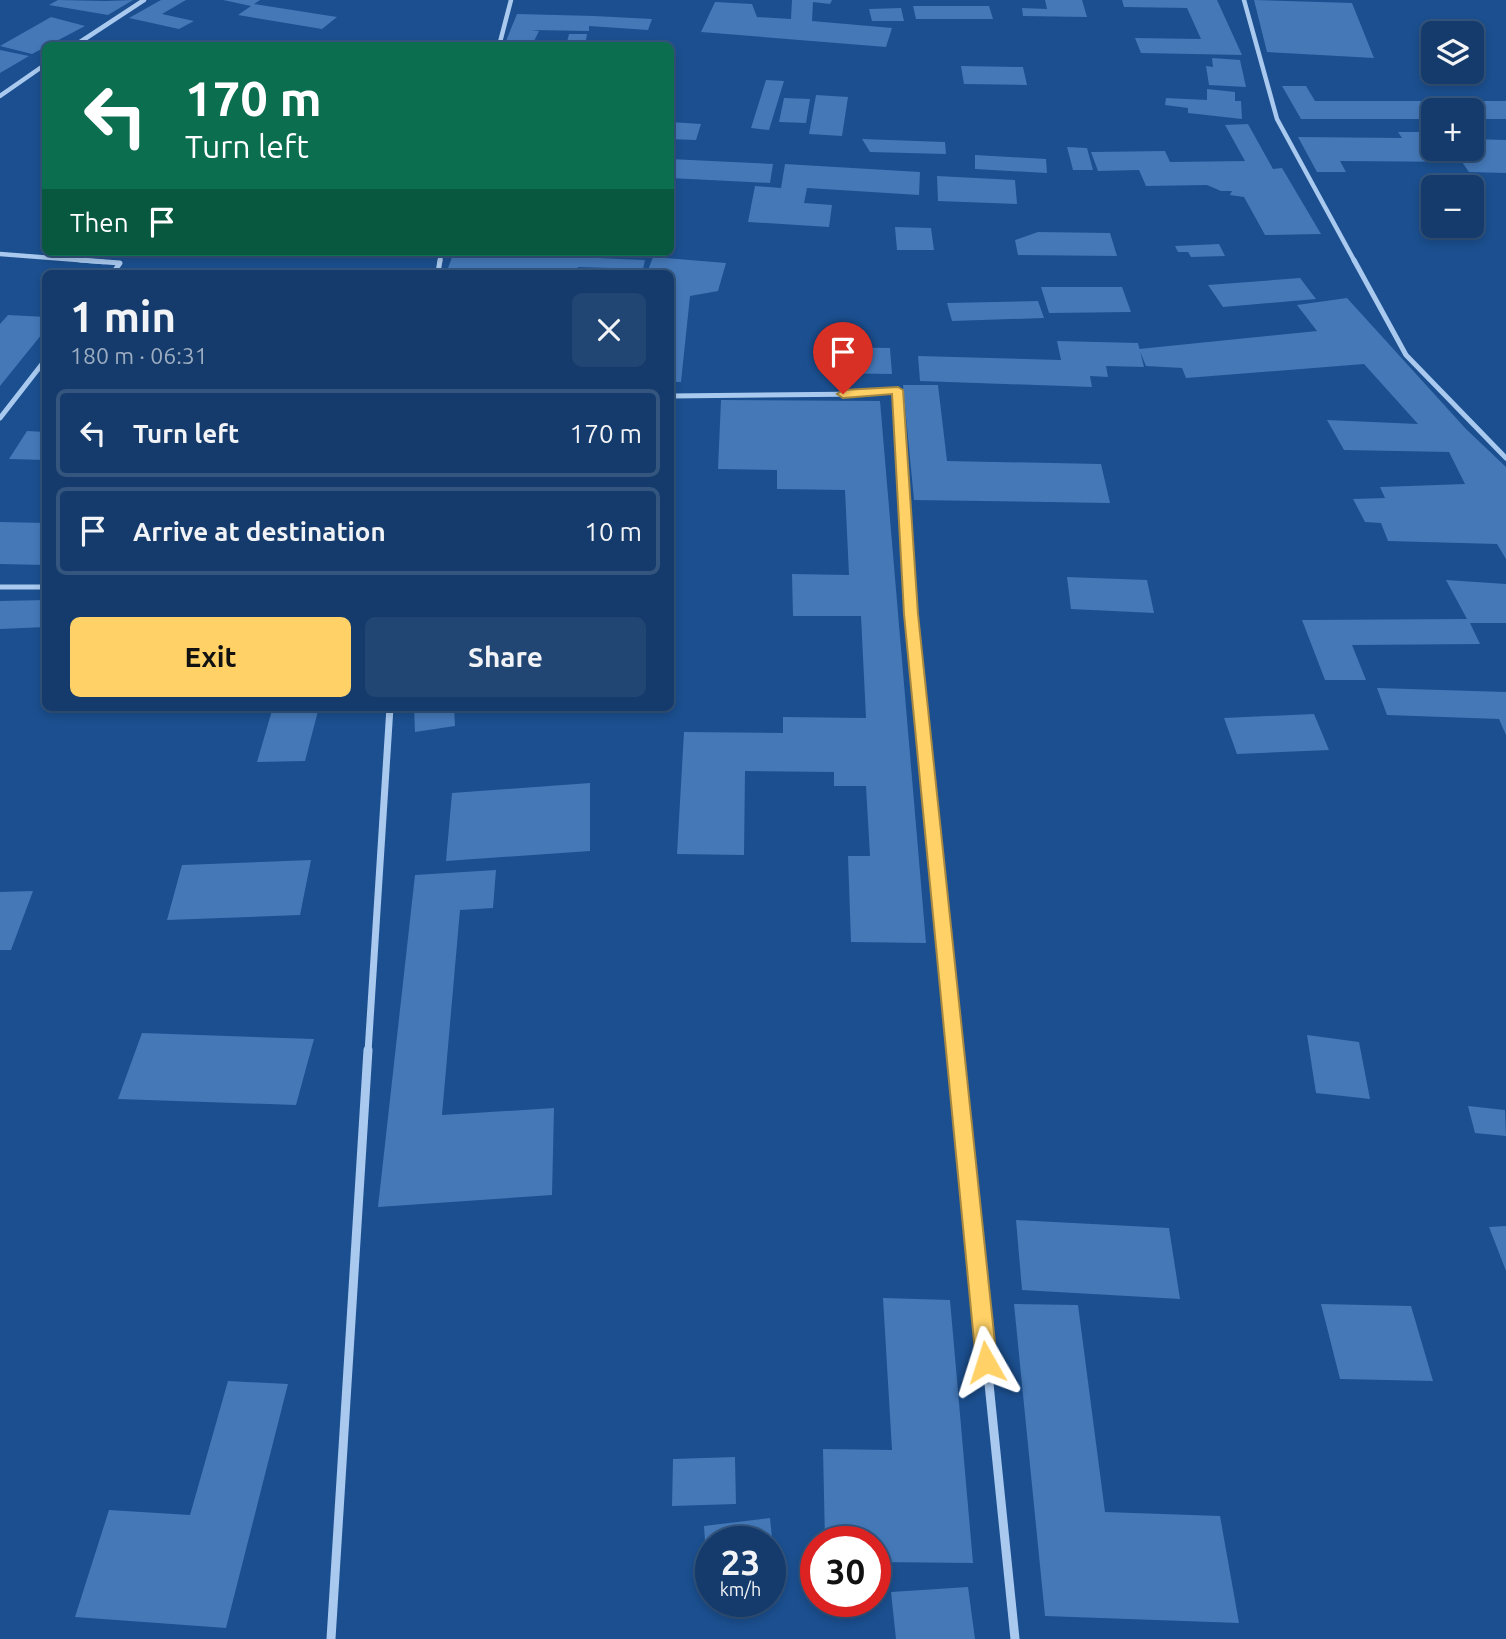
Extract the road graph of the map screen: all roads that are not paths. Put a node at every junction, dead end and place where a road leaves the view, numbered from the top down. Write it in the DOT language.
graph roads {
  1 [pos="144,0"];
  2 [pos="511,0"];
  3 [pos="1244,0"];
  4 [pos="80,42"];
  5 [pos="500,42"];
  6 [pos="42,67"];
  7 [pos="0,96"];
  8 [pos="0,254"];
  9 [pos="115,270"];
  10 [pos="42,364"];
  11 [pos="674,396"];
  12 [pos="0,418"];
  13 [pos="1506,458"];
  14 [pos="0,587"];
  15 [pos="42,587"];
  16 [pos="390,711"];
  17 [pos="331,1639"];
  18 [pos="1014,1639"];
  1 -- 4 [label="street"];
  2 -- 5 [label="street"];
  3 -- 13 [label="street"];
  6 -- 7 [label="street"];
  8 -- 9 [label="street"];
  10 -- 12 [label="street"];
  11 -- 18 [label="street"];
  14 -- 15 [label="street"];
  16 -- 17 [label="street"];
}
